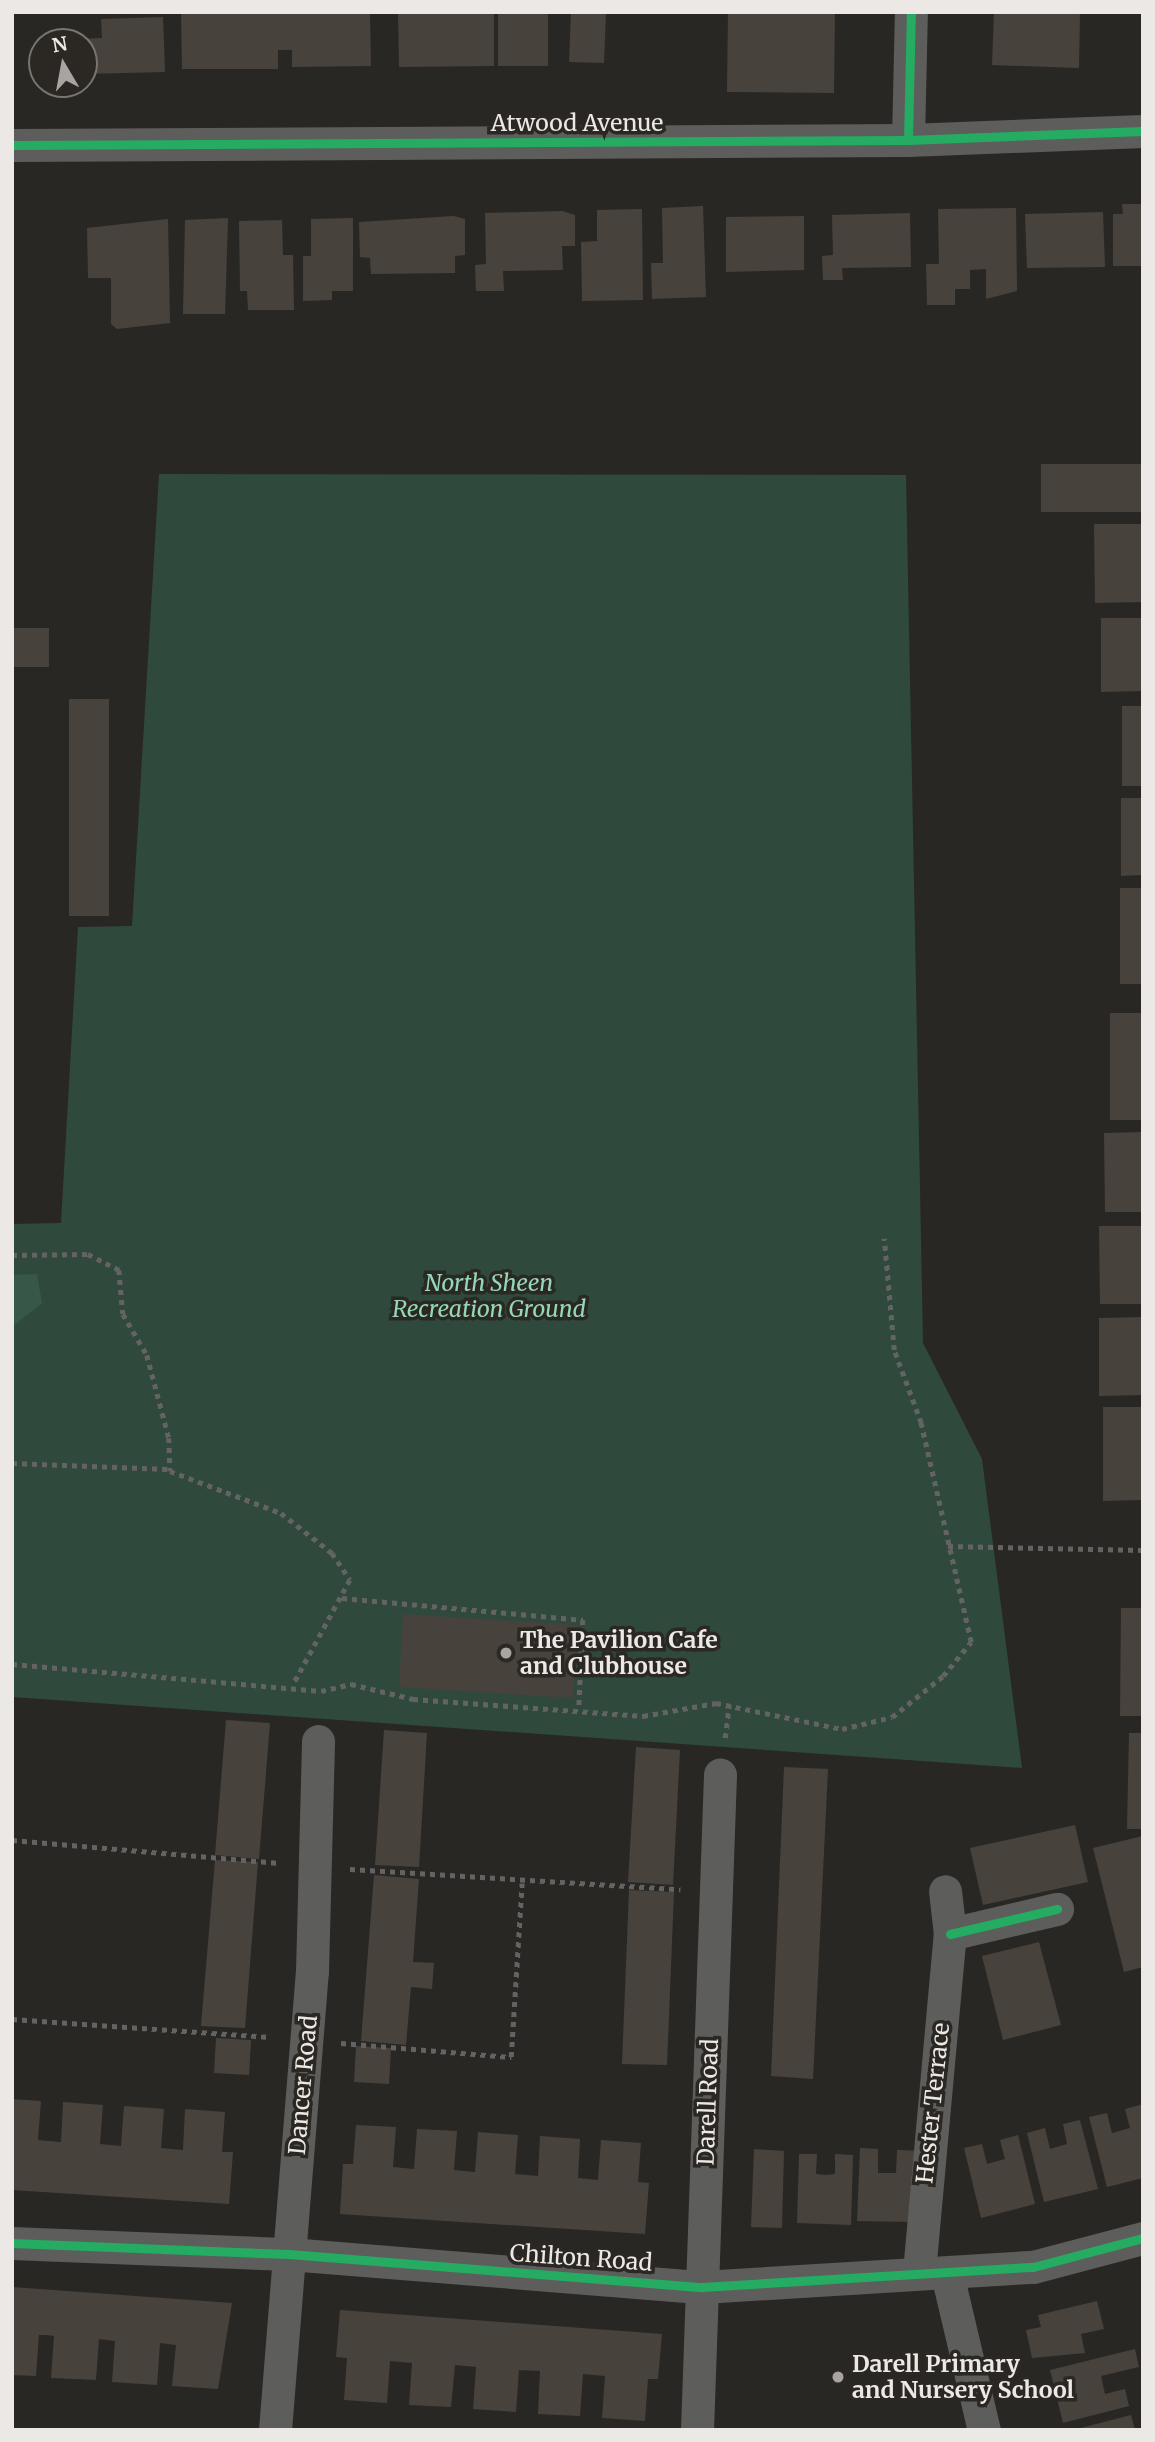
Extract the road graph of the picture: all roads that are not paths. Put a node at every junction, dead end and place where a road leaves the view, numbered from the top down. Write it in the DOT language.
graph roads {
  1 [pos="911,12"];
  2 [pos="1143,131"];
  3 [pos="908,140"];
  4 [pos="12,145"];
  5 [pos="318,1741"];
  6 [pos="720,1774"];
  7 [pos="944,1891"];
  8 [pos="1057,1909"];
  9 [pos="950,1934"];
  10 [pos="1143,2238"];
  11 [pos="12,2243"];
  12 [pos="289,2254"];
  13 [pos="933,2273"];
  14 [pos="702,2287"];
  15 [pos="275,2430"];
  16 [pos="697,2430"];
  17 [pos="984,2430"];
  1 -- 3 [label="street"];
  2 -- 3 [label="street, Atwood Avenue"];
  3 -- 4 [label="street, Atwood Avenue"];
  5 -- 12 [label="street, Dancer Road"];
  6 -- 14 [label="street, Darell Road"];
  7 -- 9 [label="street, Hester Terrace"];
  8 -- 9 [label="street"];
  9 -- 13 [label="street, Hester Terrace"];
  10 -- 13 [label="street, Chilton Road"];
  11 -- 12 [label="street, Chilton Road"];
  12 -- 14 [label="street, Chilton Road"];
  12 -- 15 [label="street, Dancer Road"];
  13 -- 14 [label="street, Chilton Road"];
  13 -- 17 [label="street, Hester Terrace"];
  14 -- 16 [label="street, Darell Road"];
}
